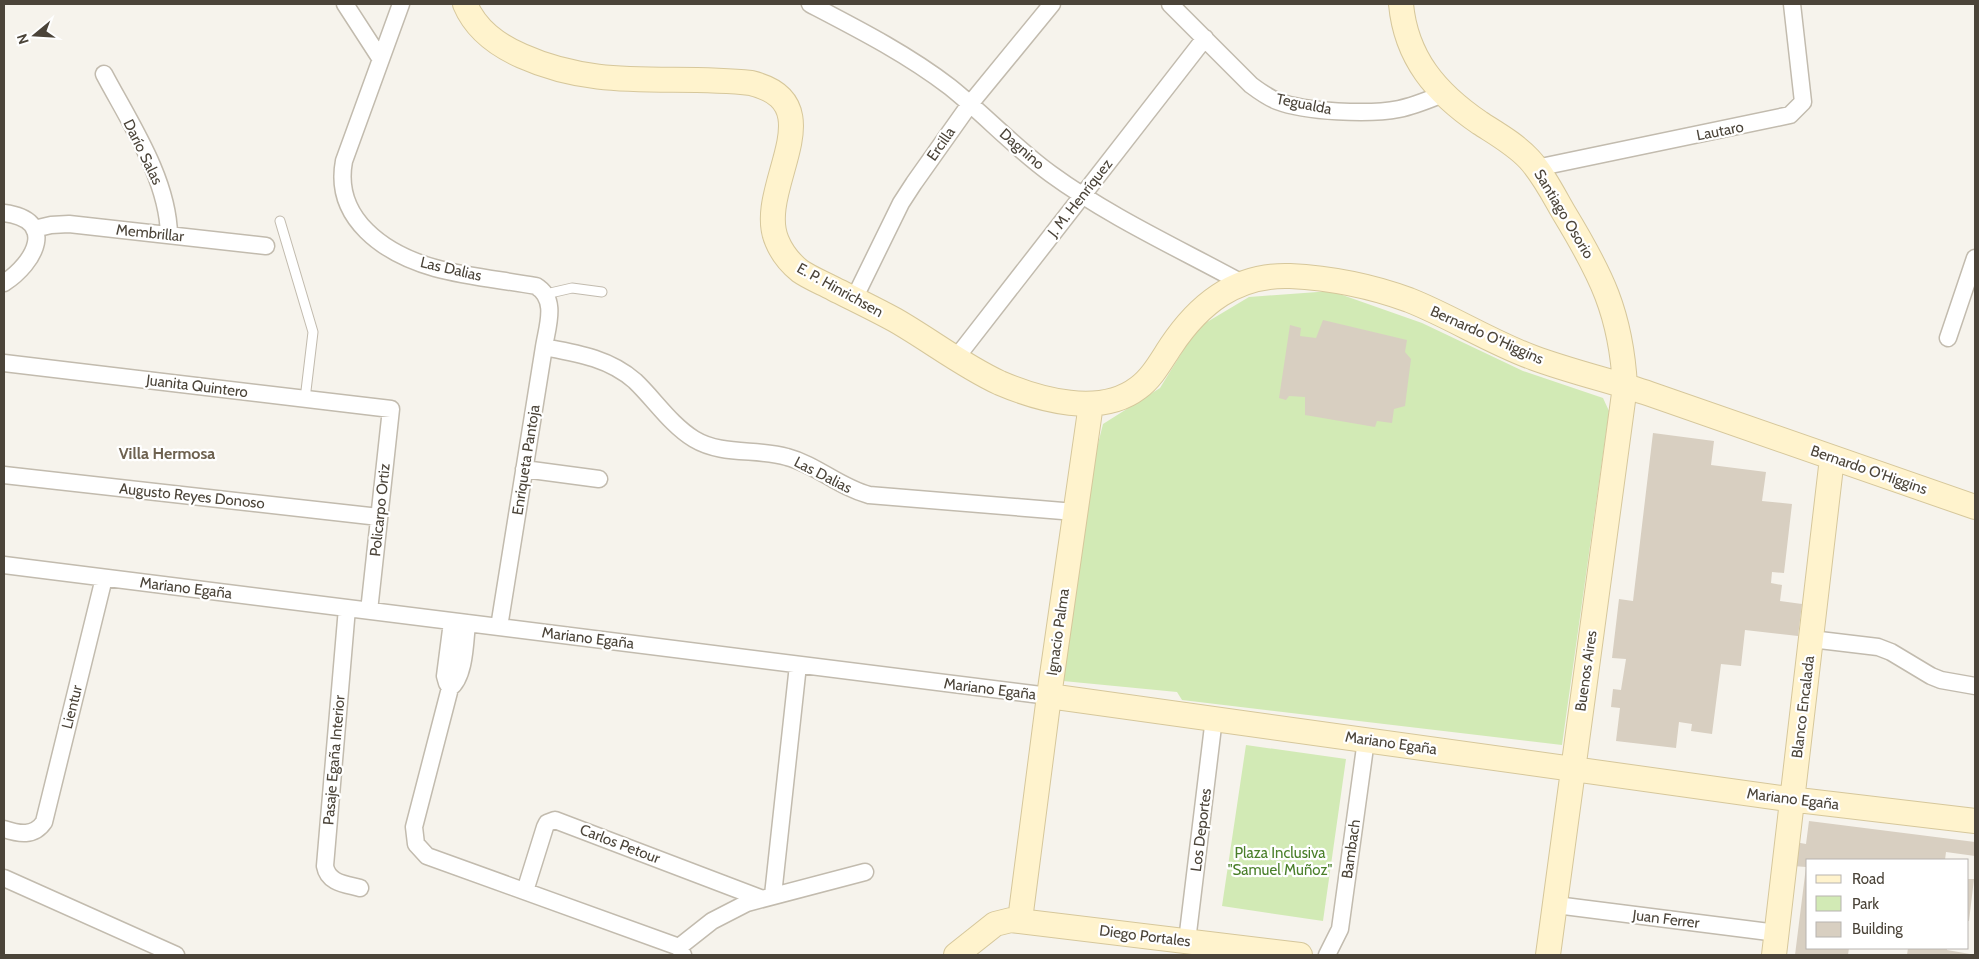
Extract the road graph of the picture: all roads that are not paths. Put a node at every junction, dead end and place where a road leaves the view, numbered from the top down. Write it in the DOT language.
graph roads {
  1 [pos="345,4"];
  2 [pos="401,4"];
  3 [pos="465,4"];
  4 [pos="810,4"];
  5 [pos="1052,4"];
  6 [pos="1170,4"];
  7 [pos="1401,4"];
  8 [pos="1792,5"];
  9 [pos="1205,38"];
  10 [pos="380,58"];
  11 [pos="104,74"];
  12 [pos="1442,94"];
  13 [pos="970,104"];
  14 [pos="1536,168"];
  15 [pos="1082,195"];
  16 [pos="4,213"];
  17 [pos="280,221"];
  18 [pos="34,229"];
  19 [pos="169,235"];
  20 [pos="266,246"];
  21 [pos="1975,258"];
  22 [pos="4,283"];
  23 [pos="1242,283"];
  24 [pos="602,292"];
  25 [pos="546,294"];
  26 [pos="854,299"];
  27 [pos="1948,338"];
  28 [pos="544,347"];
  29 [pos="956,358"];
  30 [pos="4,363"];
  31 [pos="1625,386"];
  32 [pos="305,399"];
  33 [pos="1091,404"];
  34 [pos="391,409"];
  35 [pos="1832,458"];
  36 [pos="524,469"];
  37 [pos="4,475"];
  38 [pos="599,479"];
  39 [pos="1975,507"];
  40 [pos="1075,512"];
  41 [pos="380,517"];
  42 [pos="4,565"];
  43 [pos="104,578"];
  44 [pos="347,608"];
  45 [pos="369,611"];
  46 [pos="460,623"];
  47 [pos="499,627"];
  48 [pos="1811,639"];
  49 [pos="798,664"];
  50 [pos="1975,686"];
  51 [pos="1049,696"];
  52 [pos="1214,718"];
  53 [pos="1366,740"];
  54 [pos="1574,769"];
  55 [pos="1792,800"];
  56 [pos="1975,821"];
  57 [pos="4,829"];
  58 [pos="865,872"];
  59 [pos="4,878"];
  60 [pos="360,888"];
  61 [pos="525,891"];
  62 [pos="766,896"];
  63 [pos="1556,905"];
  64 [pos="1020,920"];
  65 [pos="1187,941"];
  66 [pos="1775,944"];
  67 [pos="681,951"];
  68 [pos="176,955"];
  69 [pos="956,955"];
  70 [pos="1300,955"];
  71 [pos="1327,955"];
  72 [pos="1548,955"];
  1 -- 10 [label="street"];
  2 -- 10 [label="street, Las Dalias"];
  3 -- 26 [label="street, E. P. Hinrichsen"];
  4 -- 13 [label="street, Dagnino"];
  5 -- 13 [label="street, Ercilla"];
  6 -- 9 [label="street, Tegualda"];
  7 -- 12 [label="street, Santiago Osorio"];
  8 -- 14 [label="street, Lautaro"];
  9 -- 12 [label="street, Tegualda"];
  9 -- 15 [label="street, J. M. Henríquez"];
  10 -- 25 [label="street, Las Dalias"];
  11 -- 19 [label="street, Darío Salas"];
  12 -- 14 [label="street, Santiago Osorio"];
  13 -- 15 [label="street, Dagnino"];
  13 -- 26 [label="street, Ercilla"];
  14 -- 31 [label="street, Santiago Osorio"];
  15 -- 23 [label="street, Dagnino"];
  15 -- 29 [label="street, J. M. Henríquez"];
  16 -- 18 [label="street"];
  17 -- 32 [label="lane"];
  18 -- 19 [label="street, Membrillar"];
  18 -- 22 [label="street"];
  19 -- 20 [label="street, Membrillar"];
  21 -- 27 [label="street"];
  23 -- 31 [label="street, Bernardo O'Higgins"];
  23 -- 33 [label="street, Bernardo O'Higgins"];
  24 -- 25 [label="lane"];
  25 -- 28 [label="street, Enriqueta Pantoja"];
  26 -- 29 [label="street, E. P. Hinrichsen"];
  28 -- 36 [label="street, Enriqueta Pantoja"];
  28 -- 40 [label="street, Las Dalias"];
  29 -- 33 [label="street, E. P. Hinrichsen"];
  30 -- 32 [label="street, Juanita Quintero"];
  31 -- 35 [label="street, Bernardo O'Higgins"];
  31 -- 54 [label="street, Buenos Aires"];
  32 -- 34 [label="street, Juanita Quintero"];
  33 -- 40 [label="street, Ignacio Palma"];
  34 -- 41 [label="street, Policarpo Ortiz"];
  35 -- 39 [label="street, Bernardo O'Higgins"];
  35 -- 48 [label="street, Blanco Encalada"];
  36 -- 38 [label="street"];
  36 -- 47 [label="street, Enriqueta Pantoja"];
  37 -- 41 [label="street, Augusto Reyes Donoso"];
  40 -- 51 [label="street, Ignacio Palma"];
  41 -- 45 [label="street, Policarpo Ortiz"];
  42 -- 43 [label="street, Mariano Egaña"];
  43 -- 44 [label="street, Mariano Egaña"];
  43 -- 57 [label="street, Lientur"];
  44 -- 45 [label="street, Mariano Egaña"];
  44 -- 60 [label="street, Pasaje Egaña Interior"];
  45 -- 46 [label="street, Mariano Egaña"];
  46 -- 47 [label="street, Mariano Egaña"];
  46 -- 61 [label="street"];
  47 -- 49 [label="street, Mariano Egaña"];
  48 -- 50 [label="street"];
  48 -- 55 [label="street, Blanco Encalada"];
  49 -- 51 [label="street, Mariano Egaña"];
  49 -- 62 [label="street"];
  51 -- 52 [label="street, Mariano Egaña"];
  51 -- 64 [label="street, Ignacio Palma"];
  52 -- 53 [label="street, Mariano Egaña"];
  52 -- 65 [label="street, Los Deportes"];
  53 -- 54 [label="street, Mariano Egaña"];
  53 -- 71 [label="street, Bambach"];
  54 -- 55 [label="street, Mariano Egaña"];
  54 -- 63 [label="street, Buenos Aires"];
  55 -- 56 [label="street, Mariano Egaña"];
  55 -- 66 [label="street, Blanco Encalada"];
  58 -- 62 [label="street"];
  59 -- 68 [label="street"];
  61 -- 62 [label="street, Carlos Petour"];
  61 -- 67 [label="street"];
  62 -- 67 [label="street"];
  63 -- 66 [label="street, Juan Ferrer"];
  63 -- 72 [label="street, Buenos Aires"];
  64 -- 65 [label="street, Diego Portales"];
  64 -- 69 [label="street, Diego Portales"];
  65 -- 70 [label="street, Diego Portales"];
}
